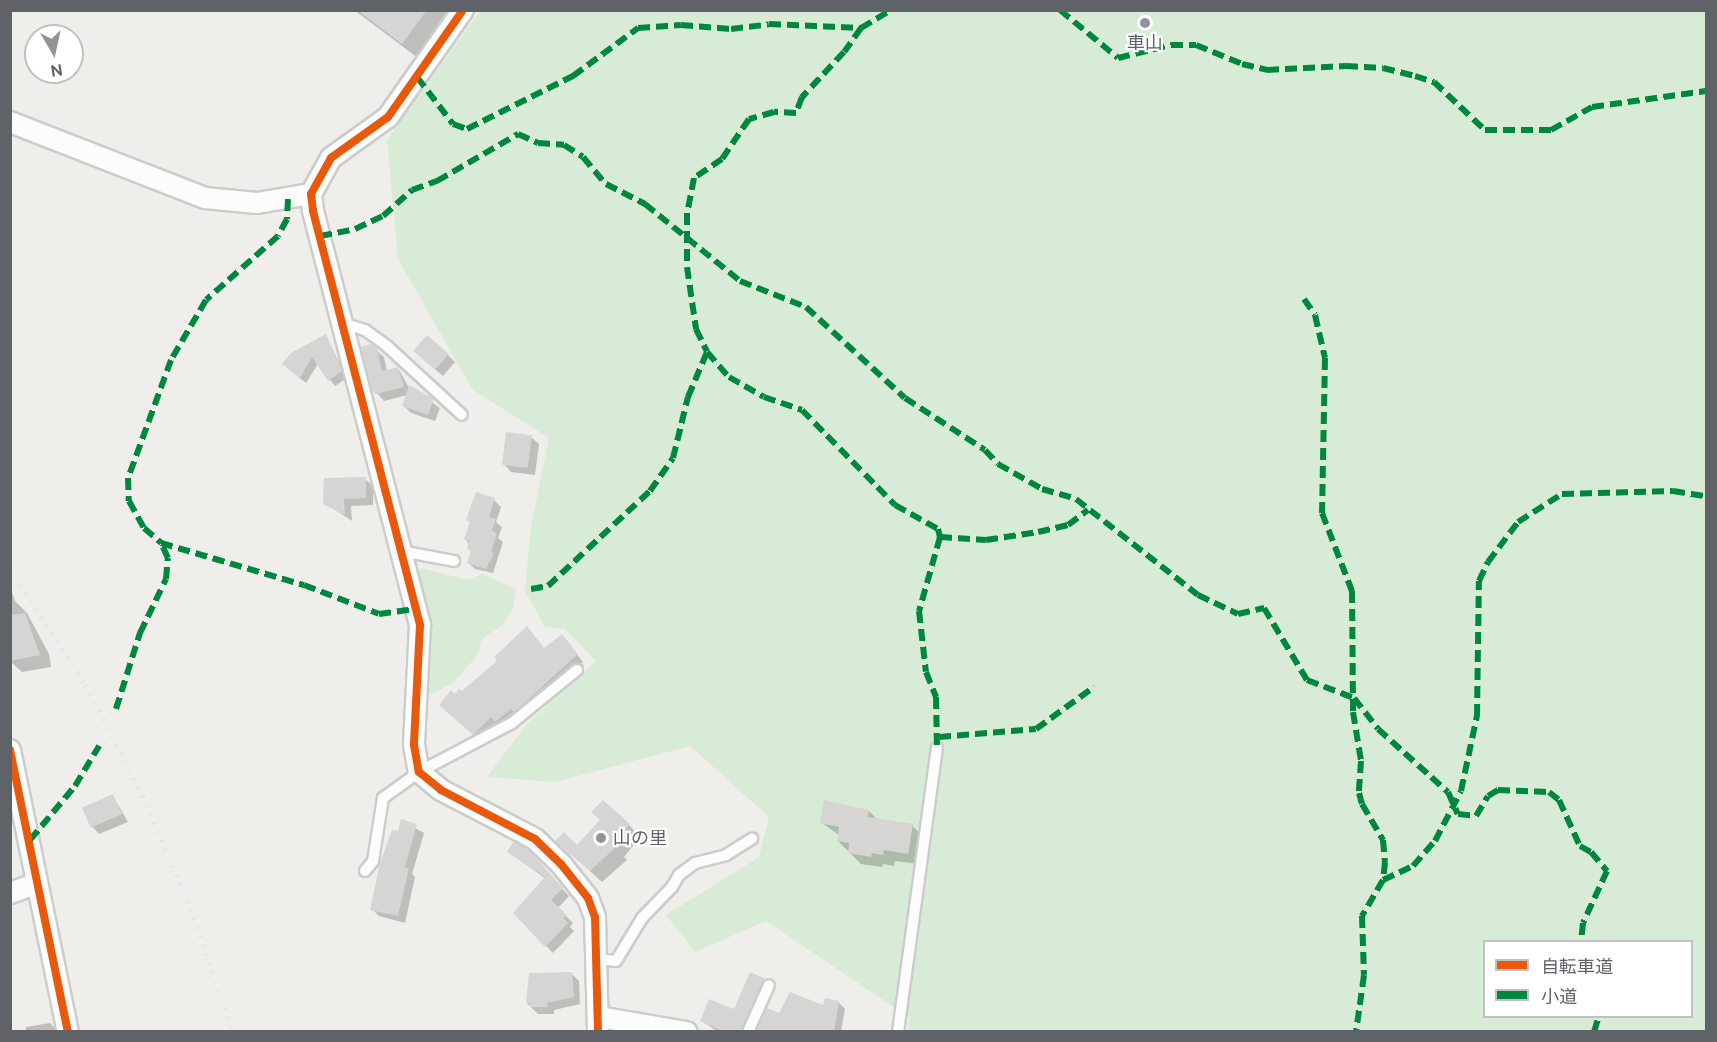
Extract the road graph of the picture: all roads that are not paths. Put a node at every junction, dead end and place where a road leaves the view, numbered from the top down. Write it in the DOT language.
graph roads {
  1 [pos="463,10"];
  2 [pos="10,122"];
  3 [pos="311,194"];
  4 [pos="342,322"];
  5 [pos="462,415"];
  6 [pos="401,551"];
  7 [pos="454,561"];
  8 [pos="577,670"];
  9 [pos="937,748"];
  10 [pos="10,750"];
  11 [pos="419,772"];
  12 [pos="752,839"];
  13 [pos="365,871"];
  14 [pos="35,884"];
  15 [pos="10,893"];
  16 [pos="597,959"];
  17 [pos="769,985"];
  18 [pos="598,1024"];
  19 [pos="68,1032"];
  20 [pos="687,1032"];
  21 [pos="748,1032"];
  22 [pos="898,1032"];
  1 -- 3 [label="street"];
  2 -- 3 [label="street"];
  3 -- 4 [label="street"];
  4 -- 5 [label="lane"];
  4 -- 6 [label="street"];
  6 -- 7 [label="lane"];
  6 -- 11 [label="street"];
  8 -- 11 [label="lane"];
  9 -- 22 [label="lane"];
  10 -- 14 [label="street"];
  11 -- 13 [label="lane"];
  11 -- 16 [label="street"];
  12 -- 16 [label="lane"];
  14 -- 15 [label="street"];
  14 -- 19 [label="street"];
  16 -- 18 [label="street"];
  17 -- 21 [label="lane"];
  18 -- 20 [label="street"];
}
